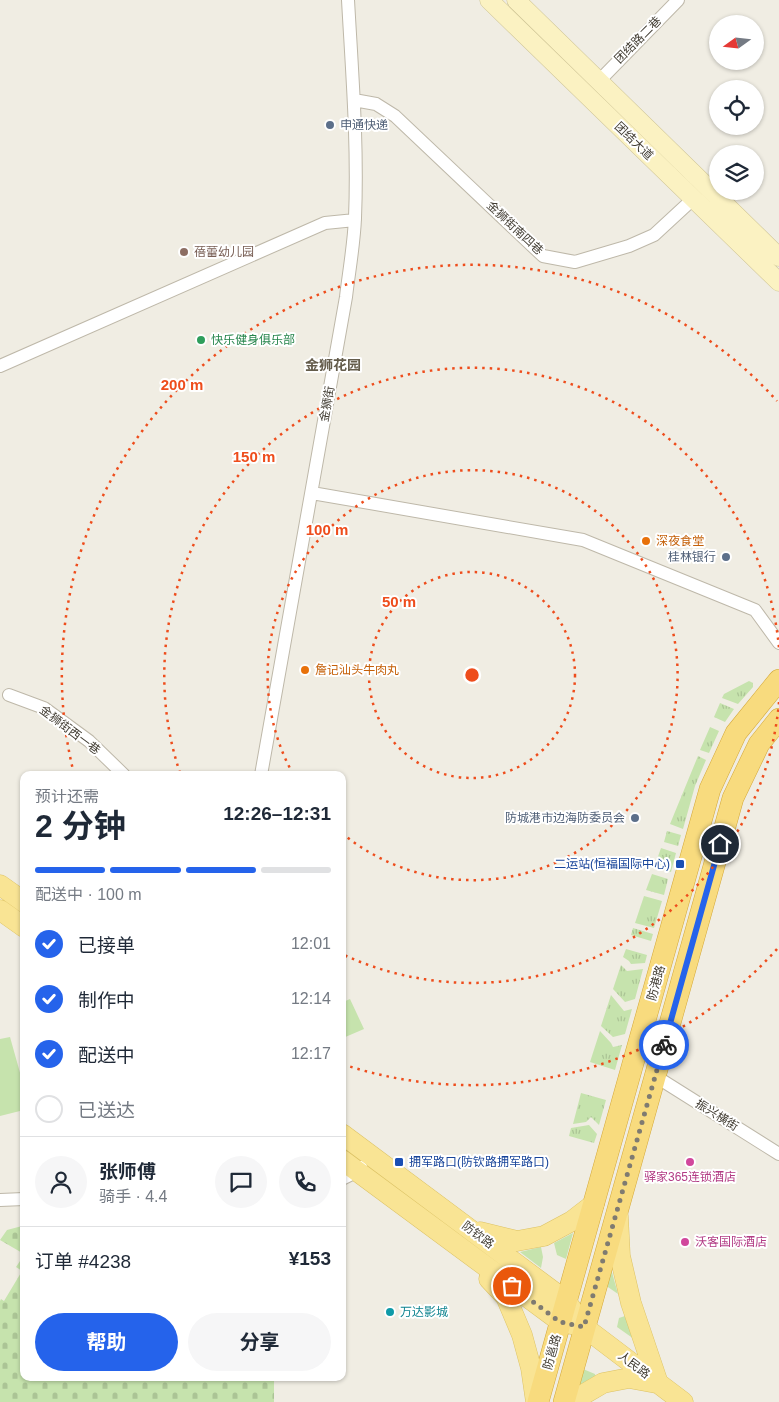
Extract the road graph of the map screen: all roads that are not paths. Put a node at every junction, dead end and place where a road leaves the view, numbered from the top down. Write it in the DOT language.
graph roads {
  1 [pos="348,0"];
  2 [pos="490,0"];
  3 [pos="516,0"];
  4 [pos="678,0"];
  5 [pos="599,81"];
  6 [pos="354,100"];
  7 [pos="693,199"];
  8 [pos="355,220"];
  9 [pos="779,257"];
  10 [pos="779,282"];
  11 [pos="0,366"];
  12 [pos="312,493"];
  13 [pos="779,644"];
  14 [pos="779,680"];
  15 [pos="9,695"];
  16 [pos="779,719"];
  17 [pos="120,771"];
  18 [pos="262,771"];
  19 [pos="0,885"];
  20 [pos="20,899"];
  21 [pos="0,910"];
  22 [pos="20,924"];
  23 [pos="655,1076"];
  24 [pos="346,1137"];
  25 [pos="779,1154"];
  26 [pos="370,1155"];
  27 [pos="348,1170"];
  28 [pos="20,1199"];
  29 [pos="0,1200"];
  30 [pos="594,1204"];
  31 [pos="617,1211"];
  32 [pos="469,1229"];
  33 [pos="459,1246"];
  34 [pos="566,1301"];
  35 [pos="560,1322"];
  36 [pos="584,1327"];
  37 [pos="658,1383"];
  38 [pos="537,1402"];
  39 [pos="564,1402"];
  40 [pos="572,1402"];
  41 [pos="683,1402"];
  1 -- 6 [label="street, 金狮街"];
  2 -- 7 [label="main road, 团结大道"];
  3 -- 5 [label="main road, 团结大道"];
  4 -- 5 [label="street, 团结路二巷"];
  5 -- 9 [label="main road, 团结大道"];
  6 -- 7 [label="street, 金狮街南四巷"];
  6 -- 8 [label="street, 金狮街"];
  7 -- 10 [label="main road, 团结大道"];
  8 -- 11 [label="street"];
  8 -- 12 [label="street, 金狮街"];
  12 -- 13 [label="street"];
  12 -- 18 [label="street, 金狮街"];
  14 -- 30 [label="highway, 防港路"];
  15 -- 17 [label="street, 金狮街西一巷"];
  16 -- 23 [label="highway, 防港路"];
  19 -- 20 [label="main road"];
  21 -- 22 [label="main road"];
  23 -- 25 [label="street, 振兴横街"];
  23 -- 31 [label="highway, 防港路"];
  24 -- 26 [label="main road, 防钦路"];
  26 -- 27 [label="street"];
  26 -- 32 [label="main road, 防钦路"];
  27 -- 33 [label="main road, 防钦路"];
  28 -- 29 [label="street"];
  30 -- 32 [label="main road"];
  30 -- 34 [label="highway, 防港路"];
  31 -- 36 [label="highway, 防港路"];
  31 -- 37 [label="main road"];
  32 -- 34 [label="main road, 防钦路"];
  33 -- 35 [label="main road, 防钦路"];
  33 -- 38 [label="main road"];
  34 -- 35 [label="highway, 防邕路"];
  34 -- 36 [label="main road, 防钦路"];
  35 -- 36 [label="main road, 防钦路"];
  35 -- 38 [label="highway, 防邕路"];
  36 -- 37 [label="main road, 人民路"];
  36 -- 39 [label="highway, 防邕路"];
  37 -- 40 [label="main road"];
  37 -- 41 [label="main road, 人民路"];
}
